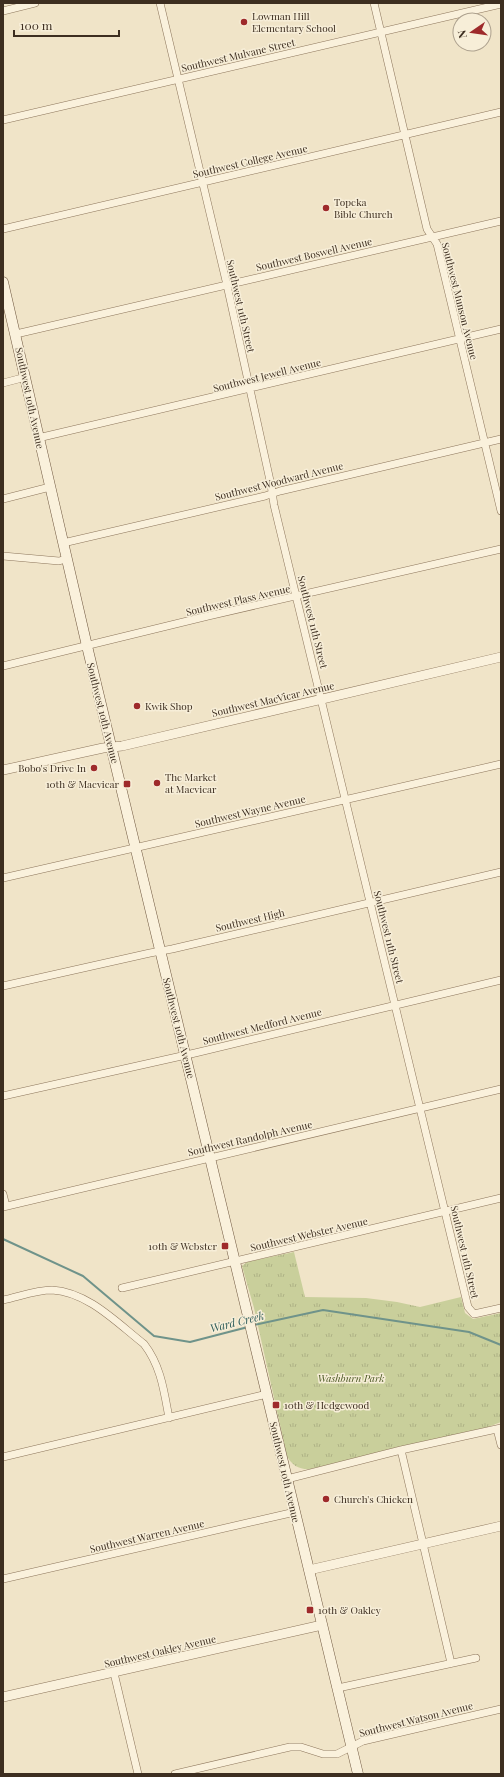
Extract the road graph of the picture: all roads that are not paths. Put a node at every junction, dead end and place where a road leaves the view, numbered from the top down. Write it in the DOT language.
graph roads {
  1 [pos="35,3"];
  2 [pos="160,3"];
  3 [pos="374,3"];
  4 [pos="501,4"];
  5 [pos="3,11"];
  6 [pos="381,32"];
  7 [pos="178,79"];
  8 [pos="501,112"];
  9 [pos="3,120"];
  10 [pos="405,135"];
  11 [pos="202,182"];
  12 [pos="501,221"];
  13 [pos="3,228"];
  14 [pos="432,237"];
  15 [pos="3,282"];
  16 [pos="227,285"];
  17 [pos="501,329"];
  18 [pos="16,334"];
  19 [pos="459,339"];
  20 [pos="26,378"];
  21 [pos="3,383"];
  22 [pos="250,388"];
  23 [pos="38,438"];
  24 [pos="501,438"];
  25 [pos="484,442"];
  26 [pos="50,487"];
  27 [pos="272,494"];
  28 [pos="3,499"];
  29 [pos="501,511"];
  30 [pos="62,543"];
  31 [pos="501,549"];
  32 [pos="3,556"];
  33 [pos="66,559"];
  34 [pos="296,597"];
  35 [pos="87,646"];
  36 [pos="501,657"];
  37 [pos="3,666"];
  38 [pos="321,699"];
  39 [pos="111,747"];
  40 [pos="501,764"];
  41 [pos="3,770"];
  42 [pos="346,799"];
  43 [pos="136,849"];
  44 [pos="501,872"];
  45 [pos="3,878"];
  46 [pos="370,902"];
  47 [pos="160,951"];
  48 [pos="501,980"];
  49 [pos="3,986"];
  50 [pos="395,1004"];
  51 [pos="185,1054"];
  52 [pos="501,1089"];
  53 [pos="3,1096"];
  54 [pos="420,1108"];
  55 [pos="211,1158"];
  56 [pos="3,1194"];
  57 [pos="501,1198"];
  58 [pos="4,1206"];
  59 [pos="445,1211"];
  60 [pos="236,1262"];
  61 [pos="122,1288"];
  62 [pos="3,1300"];
  63 [pos="501,1308"];
  64 [pos="267,1394"];
  65 [pos="170,1418"];
  66 [pos="499,1429"];
  67 [pos="501,1445"];
  68 [pos="401,1450"];
  69 [pos="3,1457"];
  70 [pos="287,1479"];
  71 [pos="295,1512"];
  72 [pos="501,1526"];
  73 [pos="423,1544"];
  74 [pos="309,1570"];
  75 [pos="3,1579"];
  76 [pos="322,1625"];
  77 [pos="476,1658"];
  78 [pos="451,1663"];
  79 [pos="114,1673"];
  80 [pos="338,1688"];
  81 [pos="3,1697"];
  82 [pos="501,1709"];
  83 [pos="351,1747"];
  84 [pos="138,1774"];
  85 [pos="174,1774"];
  86 [pos="358,1774"];
  1 -- 5 [label="street"];
  2 -- 7 [label="street, Southwest 11th Street"];
  3 -- 6 [label="street, Southwest Munson Avenue"];
  4 -- 6 [label="street, Southwest Mulvane Street"];
  6 -- 7 [label="street, Southwest Mulvane Street"];
  6 -- 10 [label="street, Southwest Munson Avenue"];
  7 -- 9 [label="street, Southwest Mulvane Street"];
  7 -- 11 [label="street, Southwest 11th Street"];
  8 -- 10 [label="street, Southwest College Avenue"];
  10 -- 11 [label="street, Southwest College Avenue"];
  10 -- 14 [label="street, Southwest Munson Avenue"];
  11 -- 13 [label="street, Southwest College Avenue"];
  11 -- 16 [label="street, Southwest 11th Street"];
  12 -- 14 [label="street, Southwest Boswell Avenue"];
  14 -- 16 [label="street, Southwest Boswell Avenue"];
  14 -- 19 [label="street, Southwest Munson Avenue"];
  15 -- 18 [label="main road, Southwest 10th Avenue"];
  16 -- 18 [label="street, Southwest Boswell Avenue"];
  16 -- 22 [label="street, Southwest 11th Street"];
  17 -- 19 [label="street, Southwest Jewell Avenue"];
  18 -- 20 [label="main road, Southwest 10th Avenue"];
  19 -- 22 [label="street, Southwest Jewell Avenue"];
  19 -- 25 [label="street, Southwest Munson Avenue"];
  20 -- 21 [label="street"];
  20 -- 23 [label="main road, Southwest 10th Avenue"];
  22 -- 23 [label="street, Southwest Jewell Avenue"];
  22 -- 27 [label="street, Southwest 11th Street"];
  23 -- 26 [label="main road, Southwest 10th Avenue"];
  24 -- 25 [label="street, Southwest Woodward Avenue"];
  25 -- 27 [label="street, Southwest Woodward Avenue"];
  25 -- 29 [label="street, Southwest Munson Avenue"];
  26 -- 28 [label="street"];
  26 -- 30 [label="main road, Southwest 10th Avenue"];
  27 -- 30 [label="street, Southwest Woodward Avenue"];
  27 -- 34 [label="street, Southwest 11th Street"];
  30 -- 33 [label="main road, Southwest 10th Avenue"];
  31 -- 34 [label="street, Southwest Plass Avenue"];
  32 -- 33 [label="street"];
  33 -- 35 [label="main road, Southwest 10th Avenue"];
  34 -- 35 [label="street, Southwest Plass Avenue"];
  34 -- 38 [label="street, Southwest 11th Street"];
  35 -- 37 [label="street, Southwest Plass Avenue"];
  35 -- 39 [label="main road, Southwest 10th Avenue"];
  36 -- 38 [label="street, Southwest MacVicar Avenue"];
  38 -- 39 [label="street, Southwest MacVicar Avenue"];
  38 -- 42 [label="street, Southwest 11th Street"];
  39 -- 41 [label="street, Southwest MacVicar Avenue"];
  39 -- 43 [label="main road, Southwest 10th Avenue"];
  40 -- 42 [label="street, Southwest Wayne Avenue"];
  42 -- 43 [label="street, Southwest Wayne Avenue"];
  42 -- 46 [label="street, Southwest 11th Street"];
  43 -- 45 [label="street, Southwest Wayne Avenue"];
  43 -- 47 [label="main road, Southwest 10th Avenue"];
  44 -- 46 [label="street, Southwest High"];
  46 -- 47 [label="street, Southwest High"];
  46 -- 50 [label="street, Southwest 11th Street"];
  47 -- 49 [label="street, Southwest High"];
  47 -- 51 [label="main road, Southwest 10th Avenue"];
  48 -- 50 [label="street, Southwest Medford Avenue"];
  50 -- 51 [label="street, Southwest Medford Avenue"];
  50 -- 54 [label="street, Southwest 11th Street"];
  51 -- 53 [label="street, Southwest Medford Avenue"];
  51 -- 55 [label="main road, Southwest 10th Avenue"];
  52 -- 54 [label="street, Southwest Randolph Avenue"];
  54 -- 55 [label="street, Southwest Randolph Avenue"];
  54 -- 59 [label="street, Southwest 11th Street"];
  55 -- 58 [label="street, Southwest Randolph Avenue"];
  55 -- 60 [label="main road, Southwest 10th Avenue"];
  56 -- 58 [label="street"];
  57 -- 59 [label="street, Southwest Webster Avenue"];
  59 -- 60 [label="street, Southwest Webster Avenue"];
  59 -- 63 [label="street, Southwest 11th Street"];
  60 -- 61 [label="street, Southwest Webster Avenue"];
  60 -- 64 [label="main road, Southwest 10th Avenue"];
  62 -- 65 [label="street"];
  64 -- 65 [label="street"];
  64 -- 70 [label="main road, Southwest 10th Avenue"];
  65 -- 69 [label="street"];
  66 -- 67 [label="street"];
  66 -- 68 [label="street"];
  68 -- 70 [label="street"];
  68 -- 73 [label="street"];
  70 -- 71 [label="main road, Southwest 10th Avenue"];
  71 -- 74 [label="main road, Southwest 10th Avenue"];
  71 -- 75 [label="street, Southwest Warren Avenue"];
  72 -- 73 [label="street"];
  73 -- 74 [label="street"];
  73 -- 78 [label="street"];
  74 -- 76 [label="main road, Southwest 10th Avenue"];
  76 -- 79 [label="street, Southwest Oakley Avenue"];
  76 -- 80 [label="main road, Southwest 10th Avenue"];
  77 -- 78 [label="street"];
  78 -- 80 [label="street"];
  79 -- 81 [label="street, Southwest Oakley Avenue"];
  79 -- 84 [label="street"];
  80 -- 83 [label="main road, Southwest 10th Avenue"];
  82 -- 83 [label="street, Southwest Watson Avenue"];
  83 -- 85 [label="street, Southwest Watson Avenue"];
  83 -- 86 [label="main road, Southwest 10th Avenue"];
}
